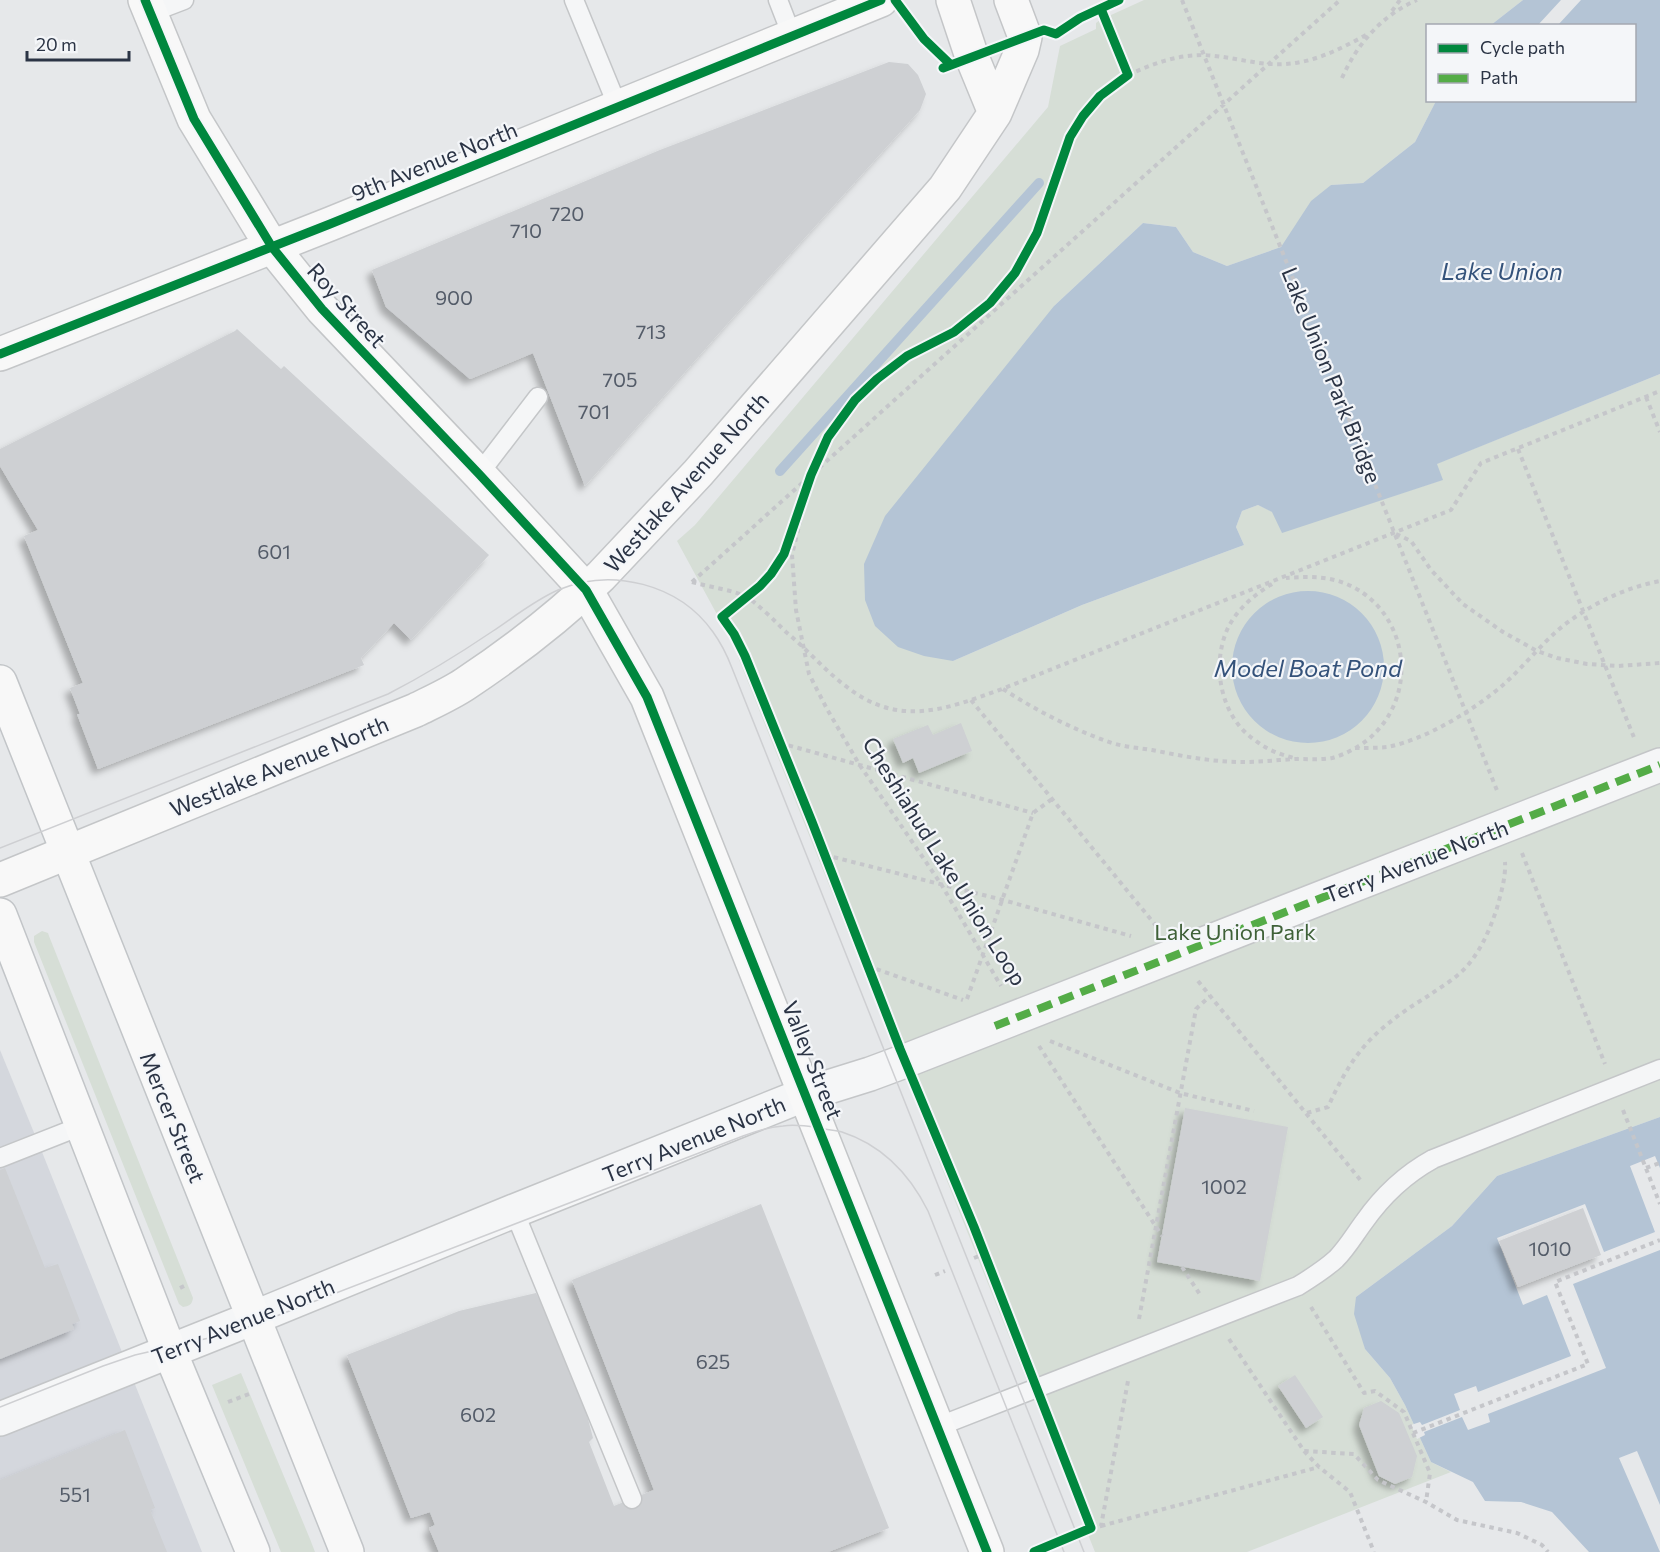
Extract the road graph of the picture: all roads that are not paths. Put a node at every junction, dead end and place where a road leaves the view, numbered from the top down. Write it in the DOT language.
graph roads {
  1 [pos="184,0"];
  2 [pos="574,0"];
  3 [pos="778,0"];
  4 [pos="881,0"];
  5 [pos="953,0"];
  6 [pos="1011,0"];
  7 [pos="148,7"];
  8 [pos="792,36"];
  9 [pos="618,107"];
  10 [pos="995,113"];
  11 [pos="272,247"];
  12 [pos="0,354"];
  13 [pos="538,397"];
  14 [pos="479,474"];
  15 [pos="586,590"];
  16 [pos="0,682"];
  17 [pos="1653,768"];
  18 [pos="68,852"];
  19 [pos="0,880"];
  20 [pos="0,915"];
  21 [pos="1660,1069"];
  22 [pos="806,1094"];
  23 [pos="81,1126"];
  24 [pos="0,1158"];
  25 [pos="514,1211"];
  26 [pos="253,1318"];
  27 [pos="169,1351"];
  28 [pos="0,1419"];
  29 [pos="937,1427"];
  30 [pos="632,1499"];
  31 [pos="253,1552"];
  32 [pos="347,1552"];
  33 [pos="987,1552"];
  1 -- 7 [label="lane"];
  2 -- 9 [label="lane"];
  3 -- 8 [label="lane"];
  4 -- 8 [label="main road, 9th Avenue North"];
  5 -- 10 [label="main road"];
  6 -- 10 [label="main road, Westlake Avenue North"];
  7 -- 11 [label="main road, Roy Street"];
  8 -- 9 [label="main road, 9th Avenue North"];
  9 -- 11 [label="main road, 9th Avenue North"];
  10 -- 15 [label="main road, Westlake Avenue North"];
  11 -- 12 [label="main road, 9th Avenue North"];
  11 -- 14 [label="main road, Roy Street"];
  13 -- 14 [label="lane"];
  14 -- 15 [label="main road, Roy Street"];
  15 -- 18 [label="main road, Westlake Avenue North"];
  15 -- 22 [label="main road, Valley Street"];
  16 -- 18 [label="main road, Mercer Street"];
  17 -- 22 [label="street, Terry Avenue North"];
  18 -- 19 [label="main road, Westlake Avenue North"];
  18 -- 26 [label="main road, Mercer Street"];
  20 -- 23 [label="main road"];
  21 -- 29 [label="lane"];
  22 -- 25 [label="street, Terry Avenue North"];
  22 -- 29 [label="main road, Valley Street"];
  23 -- 24 [label="lane"];
  23 -- 27 [label="main road"];
  25 -- 26 [label="street, Terry Avenue North"];
  25 -- 30 [label="lane"];
  26 -- 27 [label="street, Terry Avenue North"];
  26 -- 32 [label="main road, Mercer Street"];
  27 -- 28 [label="street, Terry Avenue North"];
  27 -- 31 [label="main road"];
  29 -- 33 [label="main road, Valley Street"];
}
